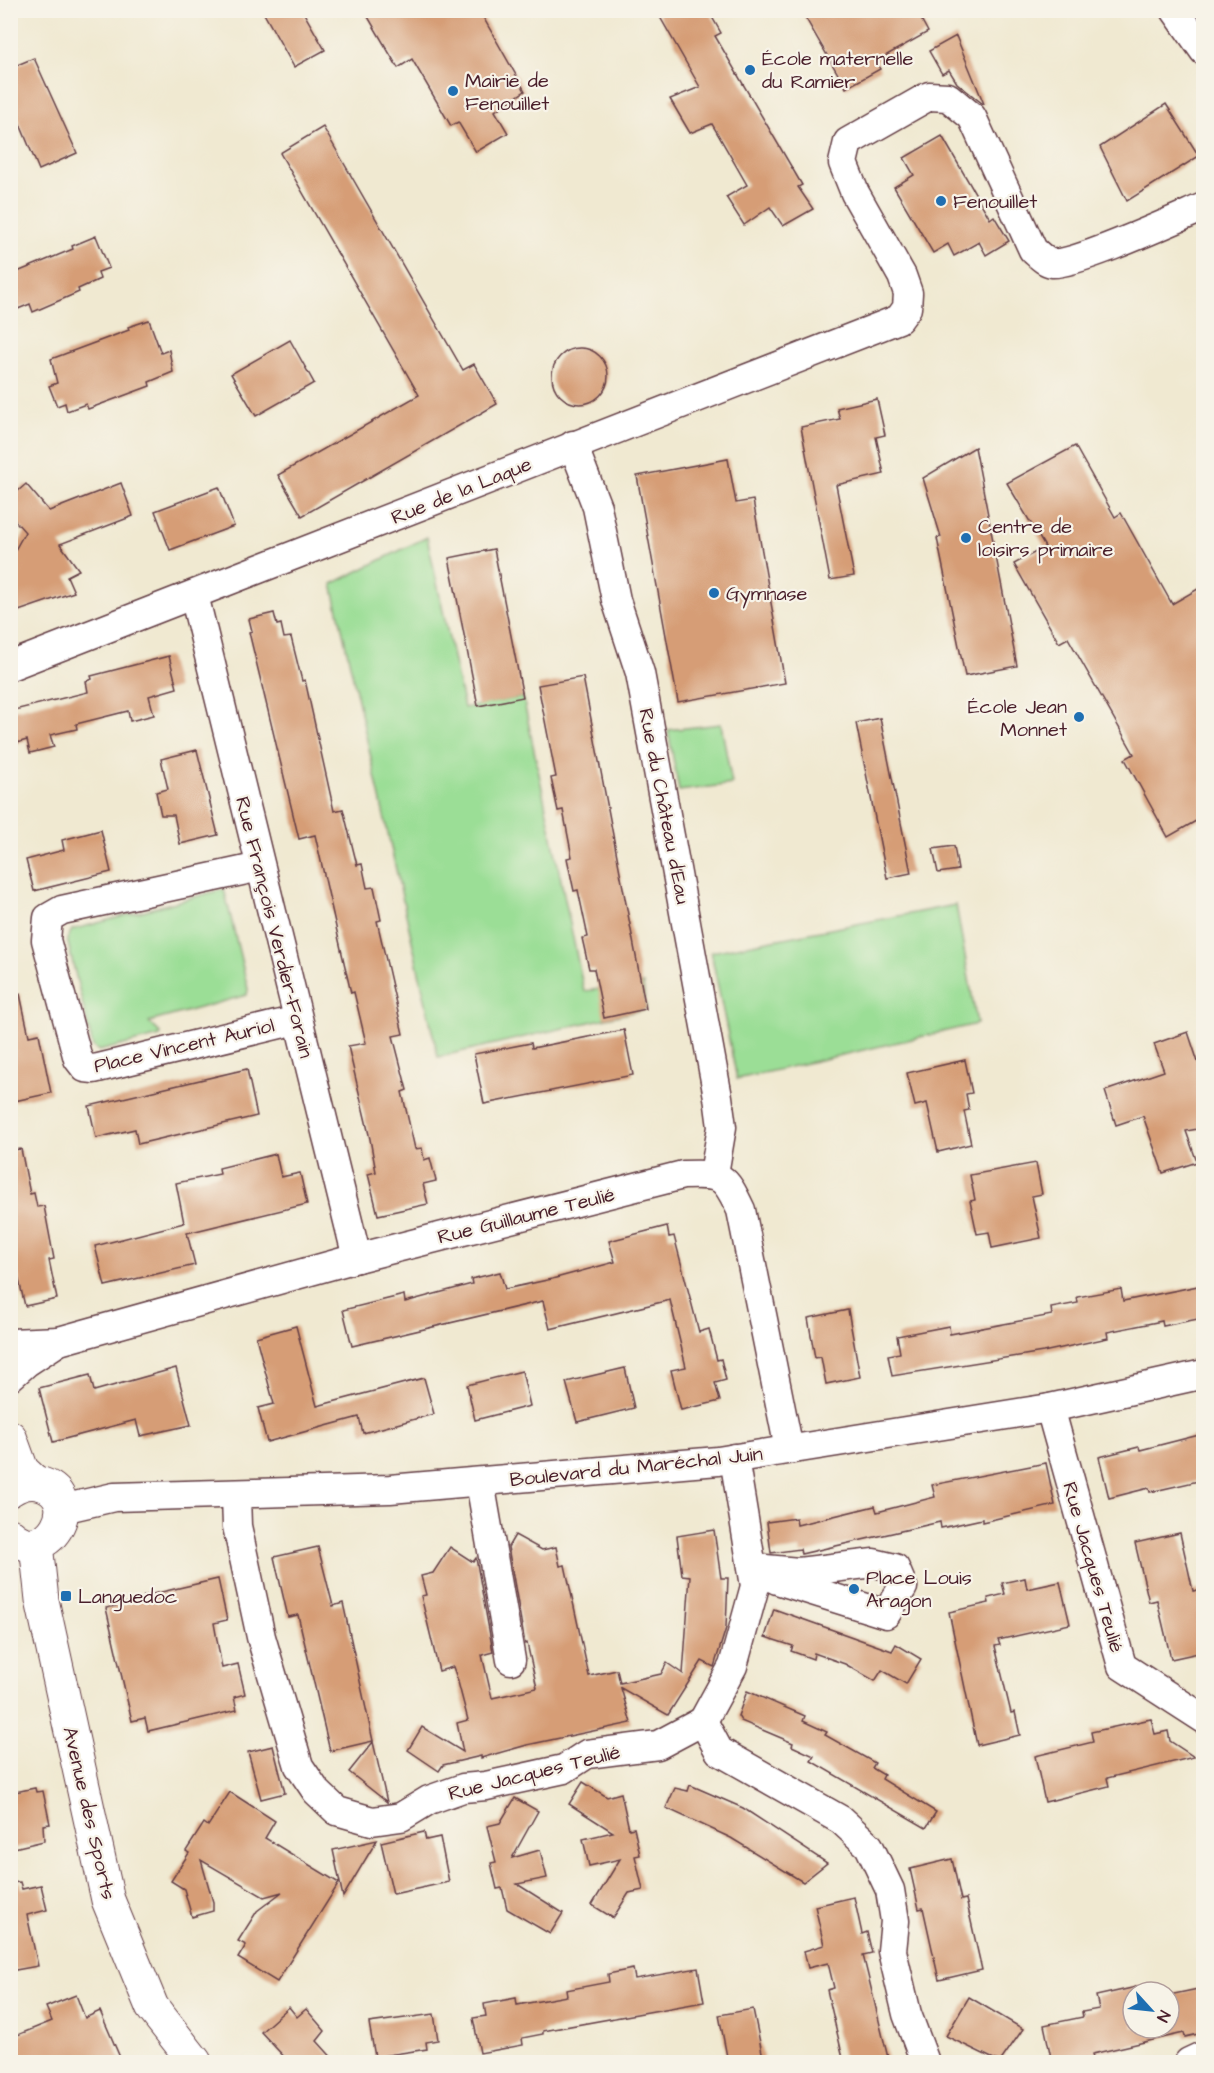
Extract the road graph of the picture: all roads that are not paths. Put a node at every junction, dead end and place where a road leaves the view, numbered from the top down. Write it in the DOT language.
graph roads {
  1 [pos="1175,10"];
  2 [pos="1203,51"];
  3 [pos="1203,207"];
  4 [pos="573,445"];
  5 [pos="194,595"];
  6 [pos="10,666"];
  7 [pos="260,867"];
  8 [pos="297,1020"];
  9 [pos="714,1174"];
  10 [pos="357,1258"];
  11 [pos="59,1341"];
  12 [pos="10,1343"];
  13 [pos="1203,1374"];
  14 [pos="10,1377"];
  15 [pos="1050,1408"];
  16 [pos="10,1437"];
  17 [pos="789,1449"];
  18 [pos="734,1458"];
  19 [pos="480,1482"];
  20 [pos="23,1486"];
  21 [pos="236,1496"];
  22 [pos="62,1509"];
  23 [pos="23,1540"];
  24 [pos="511,1660"];
  25 [pos="1203,1719"];
  26 [pos="703,1721"];
  27 [pos="1203,2055"];
  28 [pos="195,2062"];
  29 [pos="925,2062"];
  30 [pos="1189,2062"];
  1 -- 2 [label="street"];
  3 -- 4 [label="street, Rue de la Laque"];
  4 -- 5 [label="street, Rue de la Laque"];
  4 -- 9 [label="street, Rue du Château d'Eau"];
  5 -- 6 [label="street, Rue de la Laque"];
  5 -- 7 [label="street, Rue François Verdier-Forain"];
  7 -- 8 [label="street, Rue François Verdier-Forain"];
  7 -- 8 [label="street, Place Vincent Auriol"];
  8 -- 10 [label="street, Rue François Verdier-Forain"];
  9 -- 10 [label="street, Rue Guillaume Teulié"];
  9 -- 17 [label="street"];
  10 -- 11 [label="street, Rue Guillaume Teulié"];
  11 -- 12 [label="street, Rue Guillaume Teulié"];
  11 -- 14 [label="street, Rue Guillaume Teulié"];
  13 -- 15 [label="street, Boulevard du Maréchal Juin"];
  15 -- 17 [label="street, Boulevard du Maréchal Juin"];
  15 -- 25 [label="street, Rue Jacques Teulié"];
  16 -- 20 [label="main road"];
  17 -- 18 [label="street, Boulevard du Maréchal Juin"];
  18 -- 19 [label="street, Boulevard du Maréchal Juin"];
  18 -- 26 [label="street"];
  19 -- 21 [label="street, Boulevard du Maréchal Juin"];
  19 -- 24 [label="street"];
  20 -- 22 [label="main road"];
  21 -- 22 [label="street, Boulevard du Maréchal Juin"];
  21 -- 26 [label="street, Rue Jacques Teulié"];
  22 -- 23 [label="main road"];
  23 -- 28 [label="main road, Avenue des Sports"];
  26 -- 29 [label="street"];
  27 -- 30 [label="street"];
}
